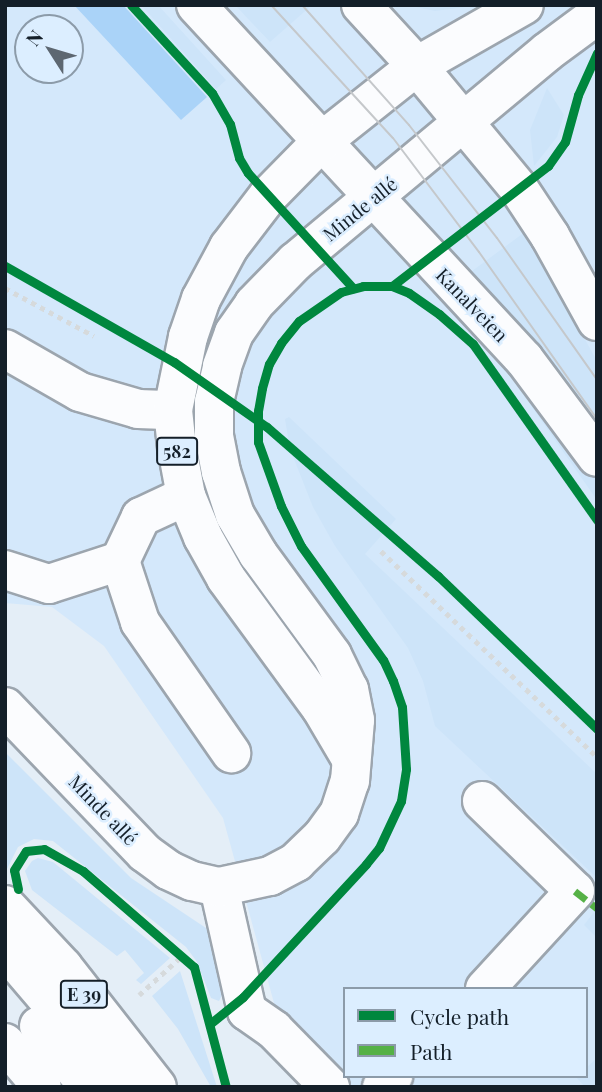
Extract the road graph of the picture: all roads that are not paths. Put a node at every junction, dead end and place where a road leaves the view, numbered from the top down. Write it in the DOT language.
graph roads {
  1 [pos="196,5"];
  2 [pos="361,5"];
  3 [pos="524,5"];
  4 [pos="597,15"];
  5 [pos="417,66"];
  6 [pos="466,123"];
  7 [pos="321,142"];
  8 [pos="373,199"];
  9 [pos="597,321"];
  10 [pos="5,349"];
  11 [pos="173,410"];
  12 [pos="597,457"];
  13 [pos="186,496"];
  14 [pos="120,561"];
  15 [pos="5,570"];
  16 [pos="5,707"];
  17 [pos="231,753"];
  18 [pos="350,757"];
  19 [pos="482,801"];
  20 [pos="219,887"];
  21 [pos="5,905"];
  22 [pos="5,949"];
  23 [pos="5,987"];
  24 [pos="487,987"];
  25 [pos="5,1043"];
  26 [pos="42,1087"];
  27 [pos="89,1087"];
  28 [pos="123,1087"];
  29 [pos="157,1087"];
  30 [pos="330,1087"];
  1 -- 7 [label="main road, Kanalveien"];
  2 -- 5 [label="main road"];
  3 -- 5 [label="main road, 582"];
  4 -- 6 [label="main road, Minde allé / 582"];
  5 -- 6 [label="main road"];
  5 -- 7 [label="main road, 582"];
  6 -- 8 [label="main road, Minde allé / 582"];
  6 -- 9 [label="main road"];
  7 -- 8 [label="main road, Kanalveien"];
  7 -- 11 [label="main road, 582"];
  8 -- 12 [label="main road, Kanalveien"];
  8 -- 18 [label="main road, Minde allé / 582"];
  10 -- 11 [label="main road"];
  11 -- 13 [label="main road, 582"];
  13 -- 14 [label="main road"];
  13 -- 18 [label="main road, 582"];
  14 -- 15 [label="main road"];
  14 -- 17 [label="main road"];
  16 -- 20 [label="main road, Minde allé / 582"];
  18 -- 20 [label="main road, Minde allé / 582"];
  19 -- 24 [label="main road"];
  20 -- 30 [label="main road"];
  21 -- 29 [label="main road, E 39"];
  22 -- 28 [label="main road, E 39"];
  23 -- 27 [label="main road, E 39"];
  25 -- 26 [label="main road"];
}
